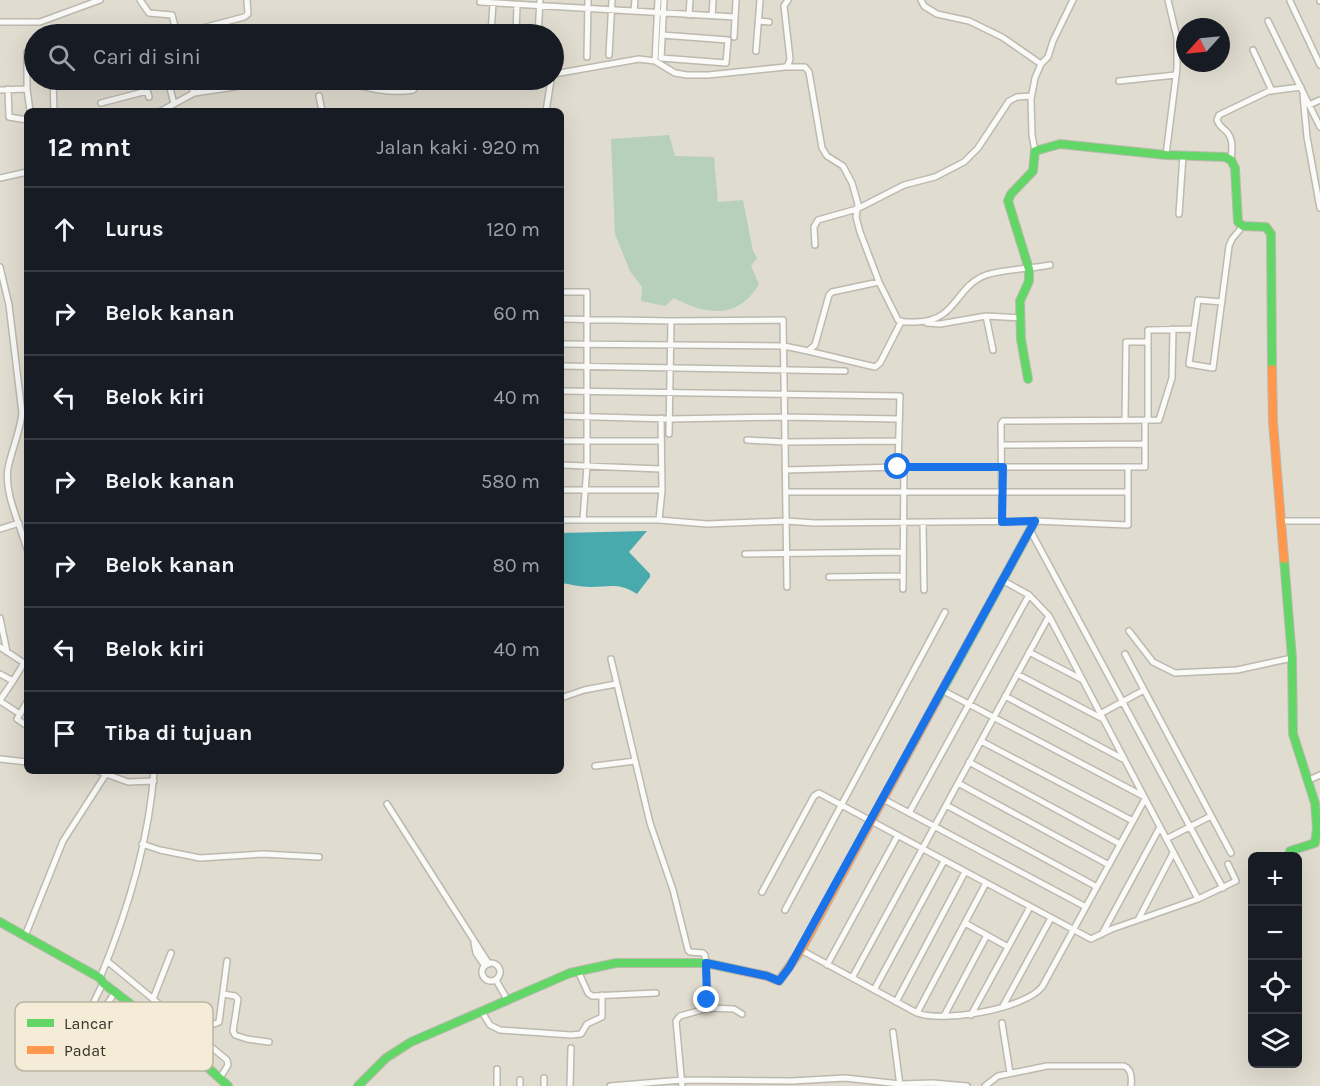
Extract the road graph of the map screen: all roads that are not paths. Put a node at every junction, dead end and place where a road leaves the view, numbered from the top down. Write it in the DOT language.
graph roads {
  1 [pos="100,0"];
  2 [pos="140,0"];
  3 [pos="247,0"];
  4 [pos="564,0"];
  5 [pos="588,0"];
  6 [pos="612,0"];
  7 [pos="635,0"];
  8 [pos="658,0"];
  9 [pos="664,0"];
  10 [pos="690,0"];
  11 [pos="713,0"];
  12 [pos="736,0"];
  13 [pos="760,0"];
  14 [pos="788,0"];
  15 [pos="921,0"];
  16 [pos="1072,0"];
  17 [pos="1168,0"];
  18 [pos="1290,1"];
  19 [pos="480,2"];
  20 [pos="493,3"];
  21 [pos="540,3"];
  22 [pos="517,5"];
  23 [pos="563,8"];
  24 [pos="588,9"];
  25 [pos="611,11"];
  26 [pos="634,11"];
  27 [pos="660,13"];
  28 [pos="689,15"];
  29 [pos="712,16"];
  30 [pos="735,17"];
  31 [pos="758,21"];
  32 [pos="1268,21"];
  33 [pos="0,22"];
  34 [pos="769,22"];
  35 [pos="175,24"];
  36 [pos="217,24"];
  37 [pos="492,24"];
  38 [pos="516,24"];
  39 [pos="539,24"];
  40 [pos="662,35"];
  41 [pos="734,37"];
  42 [pos="1253,50"];
  43 [pos="756,51"];
  44 [pos="609,56"];
  45 [pos="587,57"];
  46 [pos="655,61"];
  47 [pos="1041,64"];
  48 [pos="1320,65"];
  49 [pos="785,67"];
  50 [pos="564,72"];
  51 [pos="1176,75"];
  52 [pos="1119,81"];
  53 [pos="8,89"];
  54 [pos="24,89"];
  55 [pos="1302,89"];
  56 [pos="0,90"];
  57 [pos="27,90"];
  58 [pos="53,90"];
  59 [pos="147,90"];
  60 [pos="170,90"];
  61 [pos="204,90"];
  62 [pos="388,90"];
  63 [pos="413,90"];
  64 [pos="549,90"];
  65 [pos="193,91"];
  66 [pos="1272,91"];
  67 [pos="319,96"];
  68 [pos="1031,96"];
  69 [pos="1320,100"];
  70 [pos="101,104"];
  71 [pos="174,104"];
  72 [pos="1309,105"];
  73 [pos="30,108"];
  74 [pos="54,108"];
  75 [pos="167,108"];
  76 [pos="321,108"];
  77 [pos="546,108"];
  78 [pos="24,120"];
  79 [pos="1320,127"];
  80 [pos="1035,152"];
  81 [pos="1166,155"];
  82 [pos="1183,155"];
  83 [pos="1231,160"];
  84 [pos="1320,163"];
  85 [pos="1313,166"];
  86 [pos="24,173"];
  87 [pos="0,178"];
  88 [pos="857,208"];
  89 [pos="1320,208"];
  90 [pos="1179,214"];
  91 [pos="1243,226"];
  92 [pos="815,245"];
  93 [pos="1050,265"];
  94 [pos="0,267"];
  95 [pos="1029,269"];
  96 [pos="879,282"];
  97 [pos="564,292"];
  98 [pos="1222,302"];
  99 [pos="986,316"];
  100 [pos="1021,318"];
  101 [pos="587,319"];
  102 [pos="564,320"];
  103 [pos="671,321"];
  104 [pos="901,322"];
  105 [pos="925,322"];
  106 [pos="1173,329"];
  107 [pos="1194,329"];
  108 [pos="1148,342"];
  109 [pos="564,344"];
  110 [pos="587,344"];
  111 [pos="670,345"];
  112 [pos="784,346"];
  113 [pos="993,350"];
  114 [pos="808,351"];
  115 [pos="564,366"];
  116 [pos="587,367"];
  117 [pos="670,369"];
  118 [pos="784,369"];
  119 [pos="845,371"];
  120 [pos="1028,379"];
  121 [pos="564,391"];
  122 [pos="587,391"];
  123 [pos="670,393"];
  124 [pos="784,394"];
  125 [pos="586,415"];
  126 [pos="564,416"];
  127 [pos="784,417"];
  128 [pos="661,418"];
  129 [pos="669,419"];
  130 [pos="899,419"];
  131 [pos="1125,419"];
  132 [pos="1147,420"];
  133 [pos="669,434"];
  134 [pos="747,440"];
  135 [pos="564,441"];
  136 [pos="586,441"];
  137 [pos="661,441"];
  138 [pos="898,441"];
  139 [pos="785,442"];
  140 [pos="1003,444"];
  141 [pos="1145,444"];
  142 [pos="564,465"];
  143 [pos="587,466"];
  144 [pos="901,467"];
  145 [pos="1003,467"];
  146 [pos="1128,467"];
  147 [pos="661,469"];
  148 [pos="785,470"];
  149 [pos="8,479"];
  150 [pos="0,482"];
  151 [pos="564,490"];
  152 [pos="586,490"];
  153 [pos="662,490"];
  154 [pos="786,492"];
  155 [pos="904,492"];
  156 [pos="1003,492"];
  157 [pos="1127,492"];
  158 [pos="583,519"];
  159 [pos="564,520"];
  160 [pos="659,520"];
  161 [pos="786,521"];
  162 [pos="1035,521"];
  163 [pos="1282,521"];
  164 [pos="1320,521"];
  165 [pos="903,522"];
  166 [pos="923,522"];
  167 [pos="1002,522"];
  168 [pos="19,524"];
  169 [pos="0,529"];
  170 [pos="1030,530"];
  171 [pos="24,540"];
  172 [pos="903,552"];
  173 [pos="745,554"];
  174 [pos="787,554"];
  175 [pos="903,576"];
  176 [pos="829,577"];
  177 [pos="1002,580"];
  178 [pos="787,587"];
  179 [pos="903,589"];
  180 [pos="924,590"];
  181 [pos="1029,595"];
  182 [pos="945,612"];
  183 [pos="1049,616"];
  184 [pos="0,618"];
  185 [pos="1129,631"];
  186 [pos="0,647"];
  187 [pos="7,652"];
  188 [pos="1029,652"];
  189 [pos="1125,654"];
  190 [pos="1292,658"];
  191 [pos="611,659"];
  192 [pos="0,674"];
  193 [pos="1017,674"];
  194 [pos="1082,680"];
  195 [pos="12,681"];
  196 [pos="616,684"];
  197 [pos="942,690"];
  198 [pos="1144,690"];
  199 [pos="1005,696"];
  200 [pos="564,697"];
  201 [pos="0,701"];
  202 [pos="1122,701"];
  203 [pos="968,704"];
  204 [pos="24,707"];
  205 [pos="20,714"];
  206 [pos="1101,716"];
  207 [pos="994,717"];
  208 [pos="24,724"];
  209 [pos="981,741"];
  210 [pos="0,759"];
  211 [pos="1124,759"];
  212 [pos="635,761"];
  213 [pos="24,762"];
  214 [pos="969,762"];
  215 [pos="595,766"];
  216 [pos="106,774"];
  217 [pos="154,774"];
  218 [pos="1320,775"];
  219 [pos="1309,780"];
  220 [pos="154,781"];
  221 [pos="958,783"];
  222 [pos="1144,798"];
  223 [pos="883,799"];
  224 [pos="387,804"];
  225 [pos="842,805"];
  226 [pos="946,805"];
  227 [pos="909,813"];
  228 [pos="1211,816"];
  229 [pos="871,821"];
  230 [pos="1132,821"];
  231 [pos="934,826"];
  232 [pos="1190,826"];
  233 [pos="1160,827"];
  234 [pos="898,836"];
  235 [pos="1166,839"];
  236 [pos="142,844"];
  237 [pos="1120,844"];
  238 [pos="922,849"];
  239 [pos="1290,852"];
  240 [pos="1173,853"];
  241 [pos="1231,853"];
  242 [pos="319,857"];
  243 [pos="944,861"];
  244 [pos="1228,864"];
  245 [pos="1109,865"];
  246 [pos="965,872"];
  247 [pos="986,884"];
  248 [pos="1097,887"];
  249 [pos="1223,888"];
  250 [pos="762,892"];
  251 [pos="1198,899"];
  252 [pos="1030,907"];
  253 [pos="1086,907"];
  254 [pos="785,910"];
  255 [pos="1051,918"];
  256 [pos="1138,920"];
  257 [pos="0,922"];
  258 [pos="965,923"];
  259 [pos="1073,930"];
  260 [pos="1101,934"];
  261 [pos="987,935"];
  262 [pos="25,936"];
  263 [pos="1008,947"];
  264 [pos="801,950"];
  265 [pos="171,953"];
  266 [pos="107,962"];
  267 [pos="227,962"];
  268 [pos="706,963"];
  269 [pos="487,965"];
  270 [pos="827,965"];
  271 [pos="578,971"];
  272 [pos="852,978"];
  273 [pos="101,980"];
  274 [pos="496,980"];
  275 [pos="874,990"];
  276 [pos="115,992"];
  277 [pos="656,993"];
  278 [pos="223,994"];
  279 [pos="602,995"];
  280 [pos="153,999"];
  281 [pos="508,1001"];
  282 [pos="93,1002"];
  283 [pos="109,1002"];
  284 [pos="128,1002"];
  285 [pos="157,1002"];
  286 [pos="896,1002"];
  287 [pos="1004,1006"];
  288 [pos="709,1008"];
  289 [pos="482,1012"];
  290 [pos="918,1013"];
  291 [pos="742,1014"];
  292 [pos="971,1015"];
  293 [pos="944,1016"];
  294 [pos="1002,1023"];
  295 [pos="213,1024"];
  296 [pos="893,1032"];
  297 [pos="269,1042"];
  298 [pos="213,1048"];
  299 [pos="571,1048"];
  300 [pos="497,1069"];
  301 [pos="212,1071"];
  302 [pos="1010,1073"];
  303 [pos="220,1078"];
  304 [pos="544,1078"];
  305 [pos="682,1083"];
  306 [pos="900,1085"];
  307 [pos="228,1086"];
  308 [pos="358,1086"];
  309 [pos="497,1086"];
  310 [pos="544,1086"];
  311 [pos="570,1086"];
  312 [pos="610,1086"];
  313 [pos="967,1086"];
  314 [pos="985,1086"];
  315 [pos="1131,1086"];
  1 -- 33 [label="street"];
  2 -- 35 [label="street"];
  3 -- 36 [label="street"];
  4 -- 23 [label="street"];
  5 -- 24 [label="street"];
  6 -- 25 [label="street"];
  7 -- 26 [label="street"];
  8 -- 27 [label="street"];
  9 -- 27 [label="street"];
  10 -- 28 [label="street"];
  11 -- 29 [label="street"];
  12 -- 30 [label="street"];
  13 -- 31 [label="street"];
  14 -- 49 [label="street"];
  15 -- 47 [label="street"];
  16 -- 47 [label="street"];
  17 -- 51 [label="street"];
  18 -- 48 [label="street"];
  19 -- 20 [label="street"];
  20 -- 22 [label="street"];
  20 -- 37 [label="street"];
  21 -- 22 [label="street"];
  21 -- 23 [label="street"];
  21 -- 39 [label="street"];
  22 -- 38 [label="street"];
  23 -- 24 [label="street"];
  24 -- 25 [label="street"];
  24 -- 45 [label="street"];
  25 -- 26 [label="street"];
  25 -- 44 [label="street"];
  26 -- 27 [label="street"];
  27 -- 28 [label="street"];
  27 -- 40 [label="street"];
  27 -- 46 [label="street"];
  28 -- 29 [label="street"];
  29 -- 30 [label="street"];
  30 -- 41 [label="street"];
  31 -- 34 [label="street"];
  31 -- 43 [label="street"];
  32 -- 55 [label="street"];
  40 -- 40 [label="street"];
  42 -- 66 [label="street"];
  46 -- 49 [label="street"];
  46 -- 50 [label="street"];
  47 -- 68 [label="street"];
  49 -- 88 [label="street"];
  51 -- 52 [label="street"];
  51 -- 81 [label="street"];
  53 -- 54 [label="street"];
  53 -- 56 [label="street"];
  53 -- 78 [label="street"];
  55 -- 66 [label="street"];
  55 -- 72 [label="street"];
  55 -- 85 [label="street"];
  57 -- 73 [label="street"];
  58 -- 74 [label="street"];
  59 -- 70 [label="street"];
  60 -- 71 [label="street"];
  61 -- 65 [label="street"];
  62 -- 63 [label="street"];
  64 -- 77 [label="street"];
  65 -- 71 [label="street"];
  66 -- 83 [label="street"];
  67 -- 76 [label="street"];
  68 -- 80 [label="street"];
  68 -- 88 [label="street"];
  69 -- 72 [label="street"];
  71 -- 75 [label="street"];
  72 -- 79 [label="street"];
  80 -- 81 [label="street"];
  80 -- 95 [label="street"];
  81 -- 82 [label="street"];
  82 -- 83 [label="street"];
  82 -- 90 [label="street"];
  83 -- 91 [label="street"];
  84 -- 85 [label="street"];
  85 -- 89 [label="street"];
  86 -- 87 [label="street"];
  88 -- 92 [label="street"];
  88 -- 96 [label="street"];
  91 -- 98 [label="street"];
  91 -- 163 [label="street"];
  93 -- 95 [label="street"];
  94 -- 149 [label="street"];
  95 -- 100 [label="street"];
  95 -- 105 [label="street"];
  96 -- 104 [label="street"];
  96 -- 114 [label="street"];
  97 -- 101 [label="street"];
  98 -- 107 [label="street"];
  98 -- 107 [label="street"];
  99 -- 100 [label="street"];
  99 -- 105 [label="street"];
  99 -- 113 [label="street"];
  100 -- 120 [label="street"];
  101 -- 102 [label="street"];
  101 -- 103 [label="street"];
  101 -- 110 [label="street"];
  103 -- 111 [label="street"];
  103 -- 112 [label="street"];
  104 -- 105 [label="street"];
  104 -- 114 [label="street"];
  106 -- 107 [label="street"];
  106 -- 108 [label="street"];
  106 -- 132 [label="street"];
  108 -- 131 [label="street"];
  108 -- 132 [label="street"];
  109 -- 110 [label="street"];
  110 -- 111 [label="street"];
  110 -- 116 [label="street"];
  111 -- 112 [label="street"];
  111 -- 117 [label="street"];
  112 -- 114 [label="street"];
  112 -- 118 [label="street"];
  115 -- 116 [label="street"];
  116 -- 117 [label="street"];
  116 -- 122 [label="street"];
  117 -- 118 [label="street"];
  117 -- 123 [label="street"];
  118 -- 119 [label="street"];
  118 -- 124 [label="street"];
  121 -- 122 [label="street"];
  122 -- 123 [label="street"];
  122 -- 125 [label="street"];
  123 -- 124 [label="street"];
  123 -- 129 [label="street"];
  124 -- 127 [label="street"];
  124 -- 130 [label="street"];
  125 -- 126 [label="street"];
  125 -- 128 [label="street"];
  125 -- 136 [label="street"];
  127 -- 129 [label="street"];
  127 -- 130 [label="street"];
  127 -- 139 [label="street"];
  128 -- 129 [label="street"];
  128 -- 137 [label="street"];
  129 -- 133 [label="street"];
  130 -- 138 [label="street"];
  131 -- 132 [label="street"];
  131 -- 140 [label="street"];
  132 -- 141 [label="street"];
  134 -- 139 [label="street"];
  135 -- 136 [label="street"];
  136 -- 137 [label="street"];
  136 -- 143 [label="street"];
  137 -- 147 [label="street"];
  138 -- 139 [label="street"];
  138 -- 144 [label="street"];
  139 -- 148 [label="street"];
  140 -- 141 [label="street"];
  140 -- 145 [label="street"];
  141 -- 146 [label="street"];
  142 -- 143 [label="street"];
  143 -- 147 [label="street"];
  143 -- 152 [label="street"];
  144 -- 145 [label="street"];
  144 -- 148 [label="street"];
  144 -- 155 [label="street"];
  145 -- 146 [label="street"];
  145 -- 156 [label="street"];
  146 -- 157 [label="street"];
  147 -- 153 [label="street"];
  148 -- 154 [label="street"];
  149 -- 150 [label="street"];
  149 -- 168 [label="street"];
  151 -- 152 [label="street"];
  152 -- 153 [label="street"];
  152 -- 158 [label="street"];
  153 -- 160 [label="street"];
  154 -- 155 [label="street"];
  154 -- 161 [label="street"];
  155 -- 156 [label="street"];
  155 -- 165 [label="street"];
  156 -- 157 [label="street"];
  156 -- 167 [label="street"];
  157 -- 162 [label="street"];
  158 -- 159 [label="street"];
  158 -- 160 [label="street"];
  160 -- 161 [label="street"];
  161 -- 165 [label="street"];
  161 -- 174 [label="street"];
  162 -- 167 [label="street"];
  162 -- 170 [label="street"];
  163 -- 164 [label="street"];
  163 -- 190 [label="street"];
  165 -- 166 [label="street"];
  165 -- 172 [label="street"];
  166 -- 167 [label="street"];
  166 -- 180 [label="street"];
  168 -- 169 [label="street"];
  168 -- 171 [label="street"];
  170 -- 177 [label="street"];
  170 -- 202 [label="street"];
  172 -- 174 [label="street"];
  172 -- 175 [label="street"];
  173 -- 174 [label="street"];
  174 -- 178 [label="street"];
  175 -- 176 [label="street"];
  175 -- 179 [label="street"];
  177 -- 181 [label="street"];
  177 -- 197 [label="street"];
  181 -- 183 [label="street"];
  181 -- 203 [label="street"];
  182 -- 225 [label="street"];
  183 -- 188 [label="street"];
  183 -- 194 [label="street"];
  184 -- 187 [label="street"];
  185 -- 190 [label="street"];
  186 -- 187 [label="street"];
  187 -- 195 [label="street"];
  188 -- 193 [label="street"];
  188 -- 194 [label="street"];
  189 -- 198 [label="street"];
  190 -- 219 [label="street"];
  191 -- 196 [label="street"];
  192 -- 195 [label="street"];
  193 -- 199 [label="street"];
  193 -- 206 [label="street"];
  194 -- 206 [label="street"];
  195 -- 201 [label="street"];
  196 -- 200 [label="street"];
  196 -- 212 [label="street"];
  197 -- 203 [label="street"];
  197 -- 223 [label="street"];
  198 -- 202 [label="street"];
  198 -- 228 [label="street"];
  199 -- 207 [label="street"];
  199 -- 211 [label="street"];
  201 -- 205 [label="street"];
  202 -- 206 [label="street"];
  202 -- 232 [label="street"];
  203 -- 207 [label="street"];
  203 -- 227 [label="street"];
  204 -- 205 [label="street"];
  205 -- 208 [label="street"];
  206 -- 211 [label="street"];
  207 -- 209 [label="street"];
  207 -- 222 [label="street"];
  209 -- 214 [label="street"];
  209 -- 230 [label="street"];
  210 -- 213 [label="street"];
  211 -- 222 [label="street"];
  212 -- 215 [label="street"];
  212 -- 268 [label="street"];
  214 -- 221 [label="street"];
  214 -- 237 [label="street"];
  216 -- 220 [label="street"];
  216 -- 262 [label="street"];
  217 -- 220 [label="street"];
  218 -- 219 [label="street"];
  219 -- 239 [label="street"];
  220 -- 236 [label="street"];
  221 -- 226 [label="street"];
  221 -- 245 [label="street"];
  222 -- 230 [label="street"];
  222 -- 233 [label="street"];
  223 -- 227 [label="street"];
  223 -- 229 [label="street"];
  224 -- 269 [label="street"];
  225 -- 229 [label="street"];
  225 -- 250 [label="street"];
  225 -- 254 [label="street"];
  226 -- 231 [label="street"];
  226 -- 248 [label="street"];
  227 -- 231 [label="street"];
  228 -- 232 [label="street"];
  228 -- 241 [label="street"];
  229 -- 234 [label="street"];
  229 -- 264 [label="street"];
  230 -- 237 [label="street"];
  231 -- 238 [label="street"];
  231 -- 253 [label="street"];
  232 -- 235 [label="street"];
  232 -- 249 [label="street"];
  233 -- 235 [label="street"];
  233 -- 260 [label="street"];
  234 -- 238 [label="street"];
  234 -- 270 [label="street"];
  235 -- 240 [label="street"];
  236 -- 242 [label="street"];
  236 -- 266 [label="street"];
  237 -- 245 [label="street"];
  238 -- 243 [label="street"];
  238 -- 272 [label="street"];
  240 -- 251 [label="street"];
  240 -- 256 [label="street"];
  243 -- 246 [label="street"];
  243 -- 275 [label="street"];
  244 -- 249 [label="street"];
  245 -- 248 [label="street"];
  246 -- 247 [label="street"];
  246 -- 286 [label="street"];
  247 -- 252 [label="street"];
  247 -- 258 [label="street"];
  248 -- 253 [label="street"];
  249 -- 251 [label="street"];
  251 -- 256 [label="street"];
  252 -- 255 [label="street"];
  252 -- 263 [label="street"];
  253 -- 259 [label="street"];
  255 -- 259 [label="street"];
  255 -- 287 [label="street"];
  256 -- 260 [label="street"];
  257 -- 262 [label="street"];
  258 -- 261 [label="street"];
  258 -- 290 [label="street"];
  259 -- 260 [label="street"];
  259 -- 287 [label="street"];
  261 -- 263 [label="street"];
  261 -- 293 [label="street"];
  262 -- 273 [label="street"];
  263 -- 292 [label="street"];
  264 -- 268 [label="street"];
  264 -- 270 [label="street"];
  265 -- 280 [label="street"];
  266 -- 273 [label="street"];
  266 -- 280 [label="street"];
  267 -- 278 [label="street"];
  268 -- 271 [label="street"];
  268 -- 288 [label="street"];
  269 -- 274 [label="street"];
  269 -- 274 [label="street"];
  270 -- 272 [label="street"];
  271 -- 279 [label="street"];
  271 -- 281 [label="street"];
  272 -- 275 [label="street"];
  273 -- 276 [label="street"];
  273 -- 282 [label="street"];
  274 -- 281 [label="street"];
  275 -- 286 [label="street"];
  276 -- 283 [label="street"];
  276 -- 284 [label="street"];
  277 -- 279 [label="street"];
  278 -- 295 [label="street"];
  278 -- 297 [label="street"];
  279 -- 289 [label="street"];
  280 -- 285 [label="street"];
  281 -- 289 [label="street"];
  286 -- 290 [label="street"];
  287 -- 292 [label="street"];
  288 -- 291 [label="street"];
  288 -- 305 [label="street"];
  289 -- 308 [label="street"];
  290 -- 293 [label="street"];
  292 -- 293 [label="street"];
  294 -- 302 [label="street"];
  296 -- 306 [label="street"];
  298 -- 303 [label="street"];
  299 -- 311 [label="street"];
  300 -- 309 [label="street"];
  301 -- 303 [label="street"];
  302 -- 314 [label="street"];
  302 -- 315 [label="street"];
  303 -- 307 [label="street"];
  304 -- 310 [label="street"];
  305 -- 306 [label="street"];
  305 -- 312 [label="street"];
  306 -- 313 [label="street"];
}
